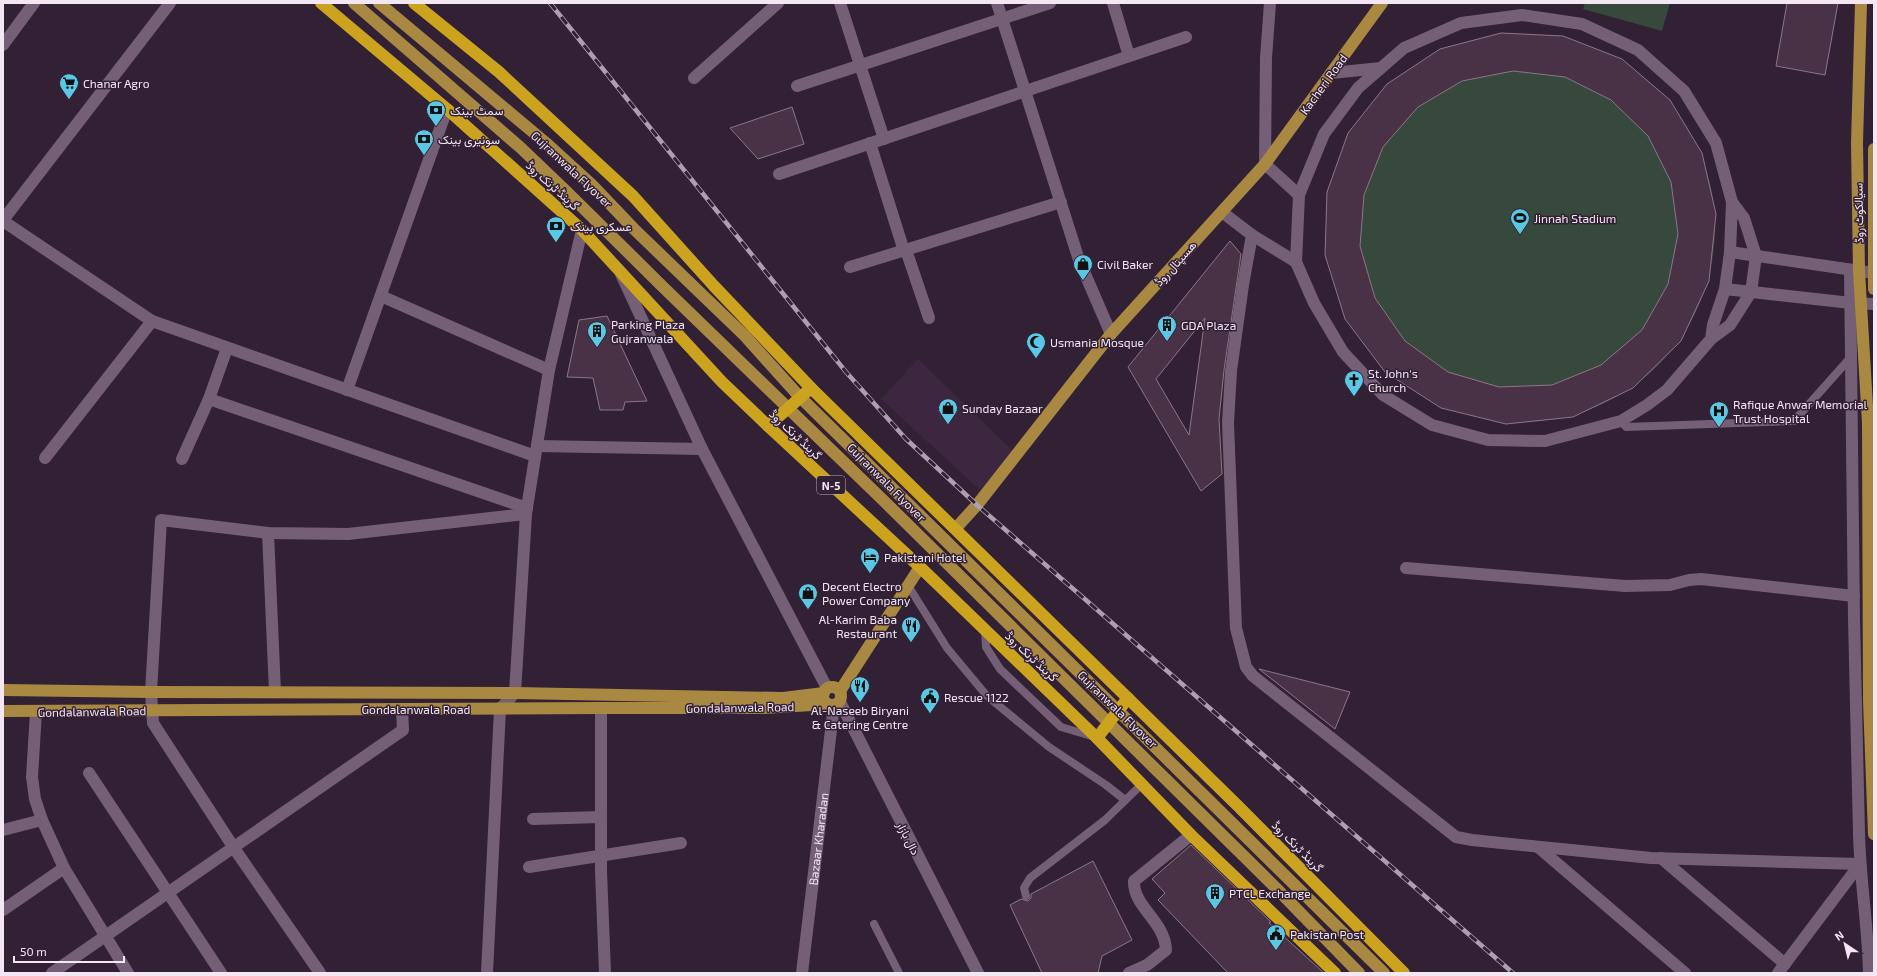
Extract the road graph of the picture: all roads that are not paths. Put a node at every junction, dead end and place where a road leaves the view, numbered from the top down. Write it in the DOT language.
graph roads {
  1 [pos="34,3"];
  2 [pos="170,3"];
  3 [pos="321,3"];
  4 [pos="354,3"];
  5 [pos="379,3"];
  6 [pos="414,3"];
  7 [pos="778,3"];
  8 [pos="840,3"];
  9 [pos="998,3"];
  10 [pos="1050,3"];
  11 [pos="1113,3"];
  12 [pos="1270,3"];
  13 [pos="1382,3"];
  14 [pos="1861,3"];
  15 [pos="1002,19"];
  16 [pos="1186,37"];
  17 [pos="3,45"];
  18 [pos="1128,56"];
  19 [pos="860,67"];
  20 [pos="1381,68"];
  21 [pos="1331,73"];
  22 [pos="694,78"];
  23 [pos="797,86"];
  24 [pos="1026,91"];
  25 [pos="447,109"];
  26 [pos="884,139"];
  27 [pos="870,143"];
  28 [pos="1874,149"];
  29 [pos="1265,164"];
  30 [pos="779,174"];
  31 [pos="1299,195"];
  32 [pos="1061,202"];
  33 [pos="1732,202"];
  34 [pos="1874,206"];
  35 [pos="1222,212"];
  36 [pos="4,217"];
  37 [pos="582,230"];
  38 [pos="1252,235"];
  39 [pos="1874,245"];
  40 [pos="905,250"];
  41 [pos="1730,252"];
  42 [pos="1756,256"];
  43 [pos="1296,262"];
  44 [pos="850,268"];
  45 [pos="1854,270"];
  46 [pos="620,271"];
  47 [pos="1873,272"];
  48 [pos="1725,289"];
  49 [pos="1874,289"];
  50 [pos="1751,292"];
  51 [pos="381,296"];
  52 [pos="1856,303"];
  53 [pos="1874,304"];
  54 [pos="929,318"];
  55 [pos="152,321"];
  56 [pos="1111,334"];
  57 [pos="1711,339"];
  58 [pos="227,348"];
  59 [pos="1851,357"];
  60 [pos="550,370"];
  61 [pos="811,388"];
  62 [pos="347,390"];
  63 [pos="209,399"];
  64 [pos="1621,421"];
  65 [pos="768,426"];
  66 [pos="702,449"];
  67 [pos="536,451"];
  68 [pos="45,458"];
  69 [pos="182,459"];
  70 [pos="527,511"];
  71 [pos="956,528"];
  72 [pos="268,533"];
  73 [pos="920,567"];
  74 [pos="1406,568"];
  75 [pos="908,587"];
  76 [pos="1854,596"];
  77 [pos="985,631"];
  78 [pos="3,690"];
  79 [pos="151,692"];
  80 [pos="275,692"];
  81 [pos="515,693"];
  82 [pos="832,697"];
  83 [pos="1128,698"];
  84 [pos="601,708"];
  85 [pos="402,709"];
  86 [pos="500,709"];
  87 [pos="153,710"];
  88 [pos="3,711"];
  89 [pos="36,712"];
  90 [pos="1097,738"];
  91 [pos="89,773"];
  92 [pos="1142,784"];
  93 [pos="1125,800"];
  94 [pos="601,817"];
  95 [pos="533,819"];
  96 [pos="42,820"];
  97 [pos="3,830"];
  98 [pos="1874,834"];
  99 [pos="1191,835"];
  100 [pos="681,843"];
  101 [pos="1538,847"];
  102 [pos="234,848"];
  103 [pos="601,855"];
  104 [pos="1661,858"];
  105 [pos="1860,864"];
  106 [pos="529,867"];
  107 [pos="64,868"];
  108 [pos="168,893"];
  109 [pos="1026,896"];
  110 [pos="3,910"];
  111 [pos="874,924"];
  112 [pos="105,937"];
  113 [pos="1149,969"];
  114 [pos="1781,969"];
  115 [pos="52,973"];
  116 [pos="128,973"];
  117 [pos="221,973"];
  118 [pos="320,973"];
  119 [pos="487,973"];
  120 [pos="605,973"];
  121 [pos="802,973"];
  122 [pos="899,973"];
  123 [pos="978,973"];
  124 [pos="1129,973"];
  125 [pos="1335,973"];
  126 [pos="1359,973"];
  127 [pos="1384,973"];
  128 [pos="1404,973"];
  129 [pos="1685,973"];
  130 [pos="1870,973"];
  1 -- 17 [label="street"];
  2 -- 36 [label="street"];
  3 -- 25 [label="highway, گرینڈ ٹرنک روڈ / N-5"];
  4 -- 126 [label="main road, Gujranwala Flyover"];
  5 -- 127 [label="main road, Gujranwala Flyover"];
  6 -- 61 [label="highway, گرینڈ ٹرنک روڈ"];
  7 -- 22 [label="street"];
  8 -- 19 [label="street"];
  9 -- 15 [label="street"];
  10 -- 15 [label="street"];
  11 -- 18 [label="street"];
  12 -- 29 [label="street"];
  13 -- 21 [label="main road, Kacheri Road"];
  14 -- 45 [label="main road, سیالکوٹ روڈ"];
  15 -- 19 [label="street"];
  15 -- 24 [label="street"];
  16 -- 18 [label="street"];
  18 -- 24 [label="street"];
  19 -- 23 [label="street"];
  19 -- 26 [label="street"];
  20 -- 21 [label="street"];
  20 -- 31 [label="street"];
  20 -- 33 [label="street"];
  21 -- 29 [label="main road, Kacheri Road"];
  24 -- 26 [label="street"];
  24 -- 32 [label="street"];
  25 -- 37 [label="highway, گرینڈ ٹرنک روڈ / N-5"];
  25 -- 51 [label="street"];
  26 -- 27 [label="street"];
  27 -- 30 [label="street"];
  27 -- 40 [label="street"];
  28 -- 34 [label="main road, سیالکوٹ روڈ"];
  29 -- 31 [label="street"];
  29 -- 35 [label="main road, ھسپتال روڈ"];
  31 -- 43 [label="street"];
  32 -- 40 [label="street"];
  32 -- 56 [label="street"];
  33 -- 41 [label="street"];
  33 -- 42 [label="street"];
  34 -- 39 [label="main road, سیالکوٹ روڈ"];
  35 -- 38 [label="street"];
  35 -- 56 [label="main road, ھسپتال روڈ"];
  36 -- 55 [label="street"];
  37 -- 46 [label="highway, گرینڈ ٹرنک روڈ / N-5"];
  37 -- 60 [label="street"];
  38 -- 43 [label="street"];
  38 -- 101 [label="street"];
  39 -- 47 [label="main road, سیالکوٹ روڈ"];
  40 -- 44 [label="street"];
  40 -- 54 [label="street"];
  41 -- 42 [label="street"];
  41 -- 48 [label="street"];
  42 -- 45 [label="street"];
  42 -- 50 [label="street"];
  43 -- 64 [label="street"];
  45 -- 47 [label="street"];
  45 -- 52 [label="main road, سیالکوٹ روڈ"];
  46 -- 65 [label="highway, گرینڈ ٹرنک روڈ / N-5"];
  46 -- 66 [label="street, دال بازار"];
  47 -- 49 [label="main road, سیالکوٹ روڈ"];
  48 -- 50 [label="street"];
  48 -- 57 [label="street"];
  50 -- 52 [label="street"];
  50 -- 57 [label="street"];
  51 -- 60 [label="street"];
  51 -- 62 [label="street"];
  52 -- 53 [label="street"];
  52 -- 59 [label="street"];
  52 -- 98 [label="main road, سیالکوٹ روڈ"];
  55 -- 58 [label="street"];
  55 -- 68 [label="street"];
  56 -- 71 [label="main road, ھسپتال روڈ"];
  57 -- 64 [label="street"];
  58 -- 62 [label="street"];
  58 -- 63 [label="street"];
  59 -- 64 [label="lane"];
  59 -- 76 [label="street"];
  60 -- 67 [label="street"];
  61 -- 65 [label="highway"];
  61 -- 71 [label="highway, گرینڈ ٹرنک روڈ"];
  62 -- 67 [label="street"];
  63 -- 69 [label="street"];
  63 -- 70 [label="street"];
  65 -- 73 [label="highway, گرینڈ ٹرنک روڈ / N-5"];
  66 -- 67 [label="street"];
  66 -- 82 [label="street, دال بازار"];
  67 -- 70 [label="street"];
  70 -- 72 [label="street"];
  70 -- 81 [label="street"];
  71 -- 83 [label="highway, گرینڈ ٹرنک روڈ"];
  72 -- 79 [label="street"];
  72 -- 80 [label="street"];
  73 -- 75 [label="main road"];
  73 -- 77 [label="highway, گرینڈ ٹرنک روڈ / N-5"];
  74 -- 76 [label="street"];
  75 -- 82 [label="main road"];
  75 -- 93 [label="lane"];
  76 -- 105 [label="street"];
  77 -- 90 [label="highway, گرینڈ ٹرنک روڈ / N-5"];
  77 -- 90 [label="lane"];
  78 -- 79 [label="main road, Gondalanwala Road"];
  79 -- 80 [label="main road, Gondalanwala Road"];
  79 -- 87 [label="street"];
  80 -- 81 [label="main road, Gondalanwala Road"];
  81 -- 82 [label="main road, Gondalanwala Road"];
  81 -- 86 [label="street"];
  82 -- 84 [label="main road, Gondalanwala Road"];
  82 -- 121 [label="street, Bazaar Kharadan"];
  82 -- 123 [label="street, دال بازار"];
  83 -- 90 [label="highway"];
  83 -- 128 [label="highway, گرینڈ ٹرنک روڈ"];
  84 -- 86 [label="main road, Gondalanwala Road"];
  84 -- 94 [label="street"];
  85 -- 86 [label="main road, Gondalanwala Road"];
  85 -- 87 [label="main road, Gondalanwala Road"];
  85 -- 102 [label="street"];
  86 -- 119 [label="street"];
  87 -- 89 [label="main road, Gondalanwala Road"];
  87 -- 102 [label="street"];
  88 -- 89 [label="main road, Gondalanwala Road"];
  89 -- 96 [label="street"];
  90 -- 92 [label="highway, گرینڈ ٹرنک روڈ / N-5"];
  91 -- 108 [label="street"];
  92 -- 93 [label="lane"];
  92 -- 99 [label="highway, گرینڈ ٹرنک روڈ / N-5"];
  93 -- 109 [label="lane"];
  94 -- 95 [label="street"];
  94 -- 103 [label="street"];
  96 -- 97 [label="street"];
  96 -- 107 [label="street"];
  99 -- 113 [label="street"];
  99 -- 125 [label="highway, گرینڈ ٹرنک روڈ / N-5"];
  100 -- 103 [label="street"];
  101 -- 104 [label="street"];
  101 -- 129 [label="street"];
  102 -- 108 [label="street"];
  102 -- 118 [label="street"];
  103 -- 106 [label="street"];
  103 -- 120 [label="street"];
  104 -- 105 [label="street"];
  104 -- 114 [label="street"];
  105 -- 114 [label="street"];
  105 -- 130 [label="street"];
  107 -- 110 [label="street"];
  107 -- 112 [label="street"];
  108 -- 112 [label="street"];
  108 -- 117 [label="street"];
  111 -- 122 [label="lane"];
  112 -- 115 [label="street"];
  112 -- 116 [label="street"];
  113 -- 124 [label="street"];
}
